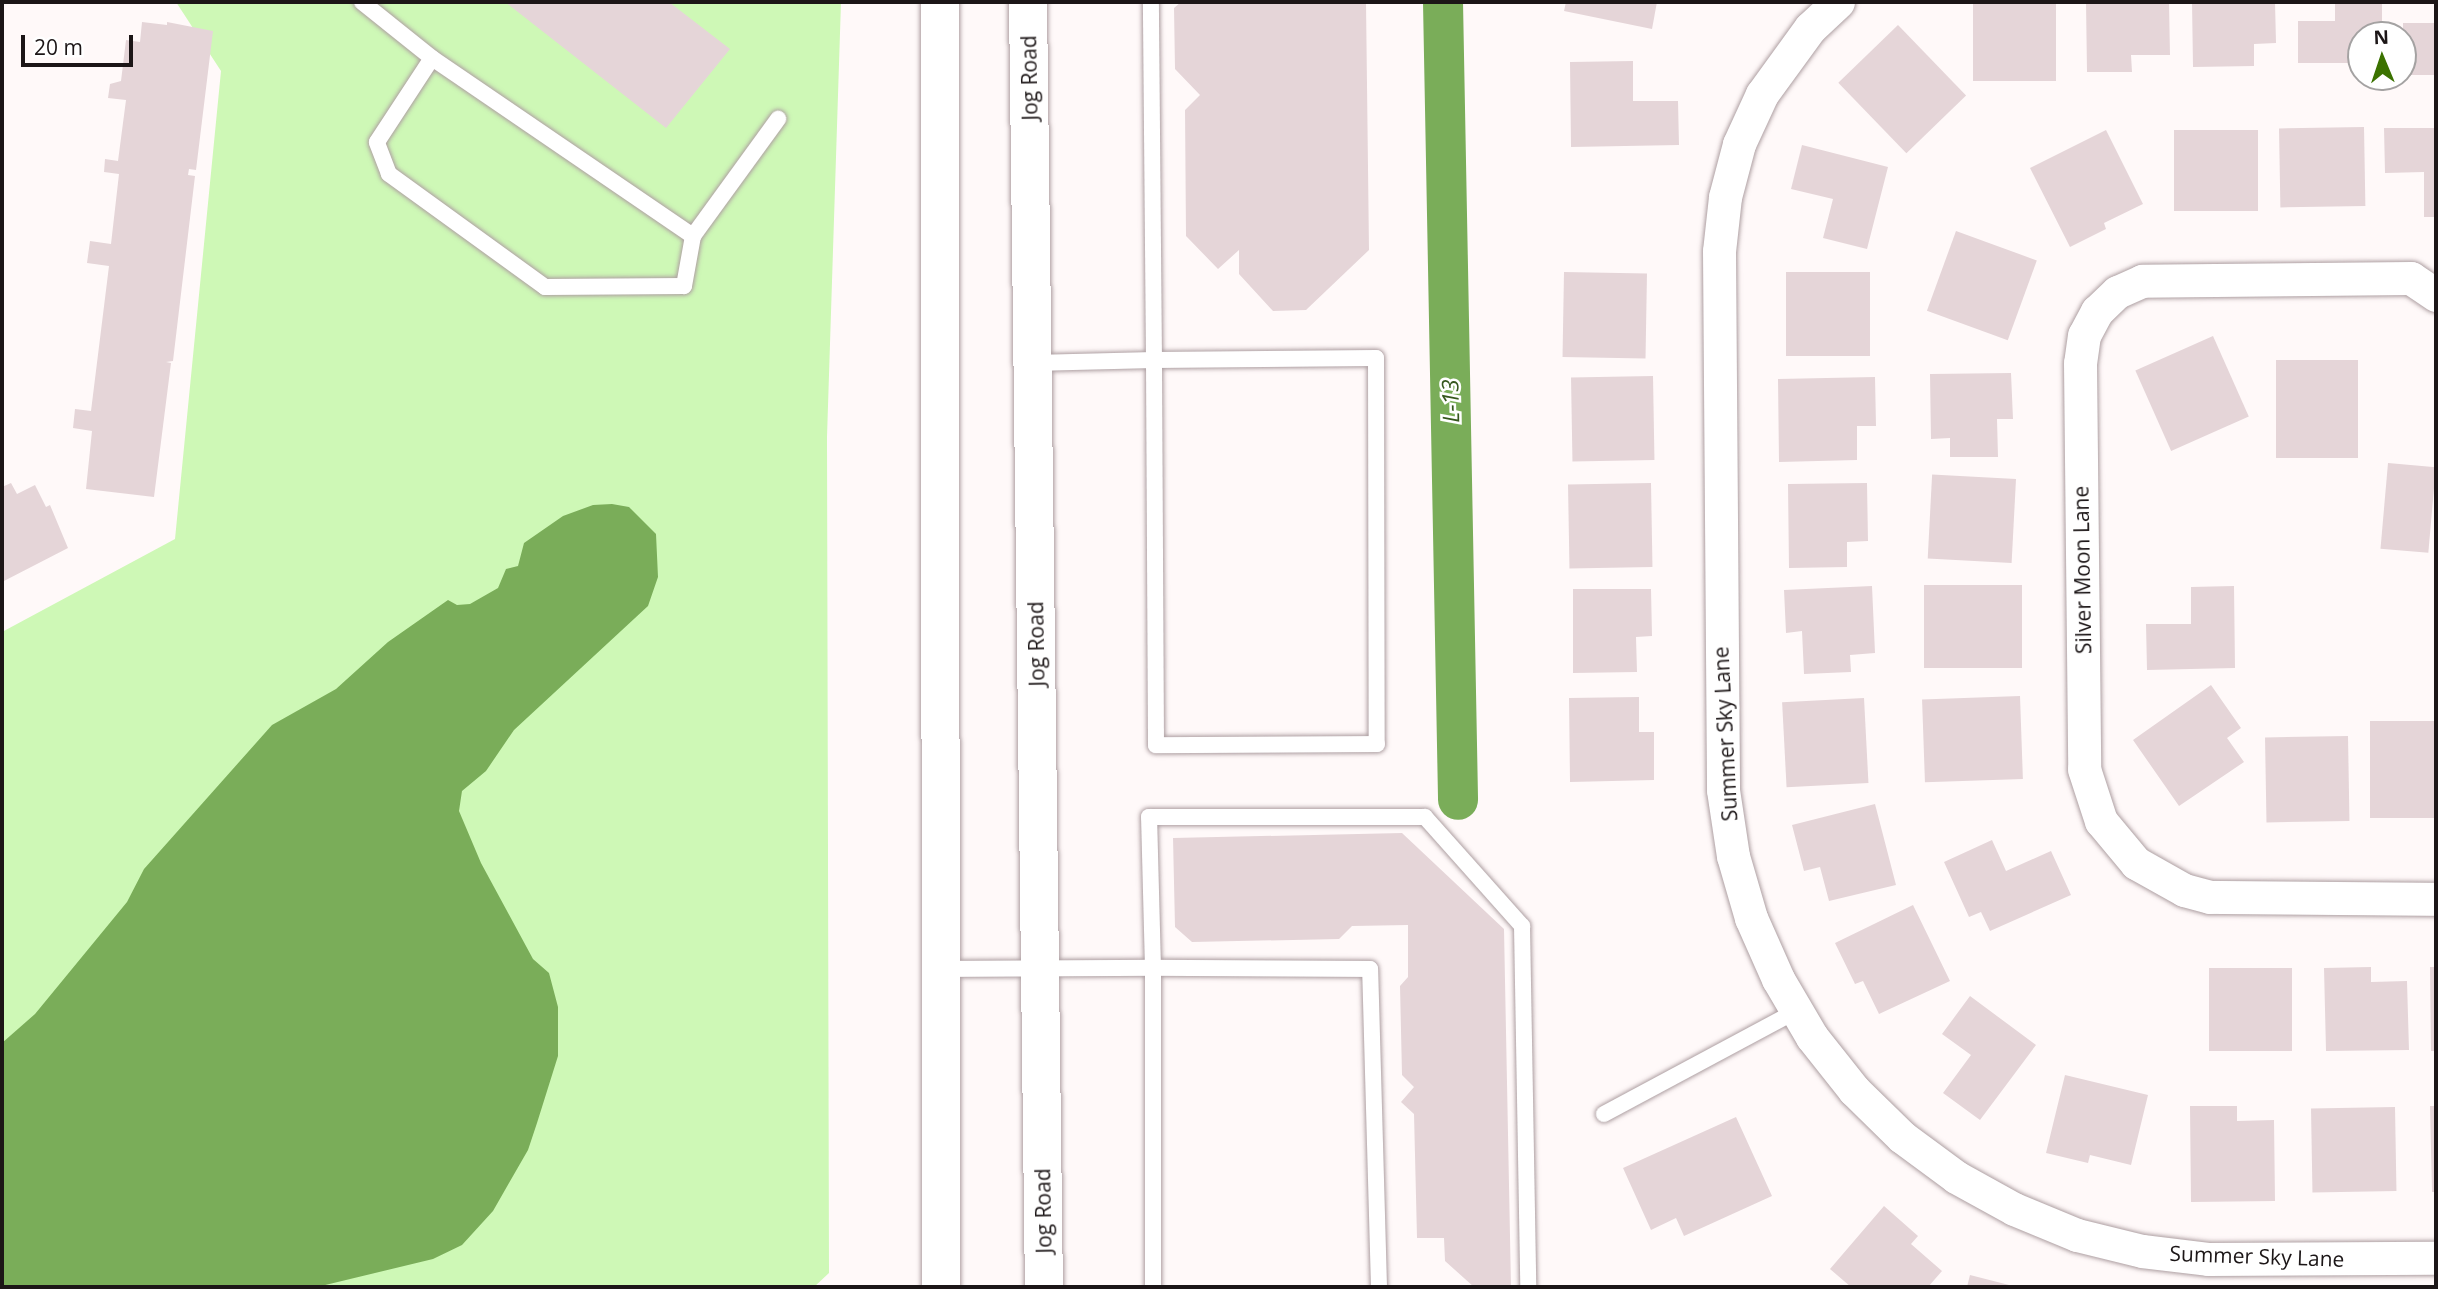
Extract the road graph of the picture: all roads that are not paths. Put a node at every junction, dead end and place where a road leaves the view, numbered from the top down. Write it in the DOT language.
graph roads {
  1 [pos="362,2"];
  2 [pos="940,2"];
  3 [pos="1028,2"];
  4 [pos="1151,2"];
  5 [pos="1838,2"];
  6 [pos="432,58"];
  7 [pos="778,119"];
  8 [pos="692,236"];
  9 [pos="2436,295"];
  10 [pos="1154,360"];
  11 [pos="1033,363"];
  12 [pos="2436,899"];
  13 [pos="1040,968"];
  14 [pos="1153,968"];
  15 [pos="941,969"];
  16 [pos="1797,1011"];
  17 [pos="1604,1114"];
  18 [pos="2436,1258"];
  19 [pos="941,1287"];
  20 [pos="1044,1287"];
  21 [pos="1153,1287"];
  22 [pos="1379,1287"];
  23 [pos="1528,1287"];
  1 -- 6 [label="lane"];
  2 -- 15 [label="main road"];
  3 -- 11 [label="main road, Jog Road"];
  4 -- 10 [label="lane"];
  5 -- 16 [label="street, Summer Sky Lane"];
  6 -- 8 [label="lane"];
  6 -- 8 [label="lane"];
  7 -- 8 [label="lane"];
  9 -- 12 [label="street, Silver Moon Lane"];
  10 -- 10 [label="lane"];
  10 -- 11 [label="lane"];
  11 -- 13 [label="main road, Jog Road"];
  13 -- 14 [label="lane"];
  13 -- 15 [label="lane"];
  13 -- 20 [label="main road, Jog Road"];
  14 -- 21 [label="lane"];
  14 -- 22 [label="lane"];
  14 -- 23 [label="lane"];
  15 -- 19 [label="main road"];
  16 -- 17 [label="lane"];
  16 -- 18 [label="street, Summer Sky Lane"];
}
